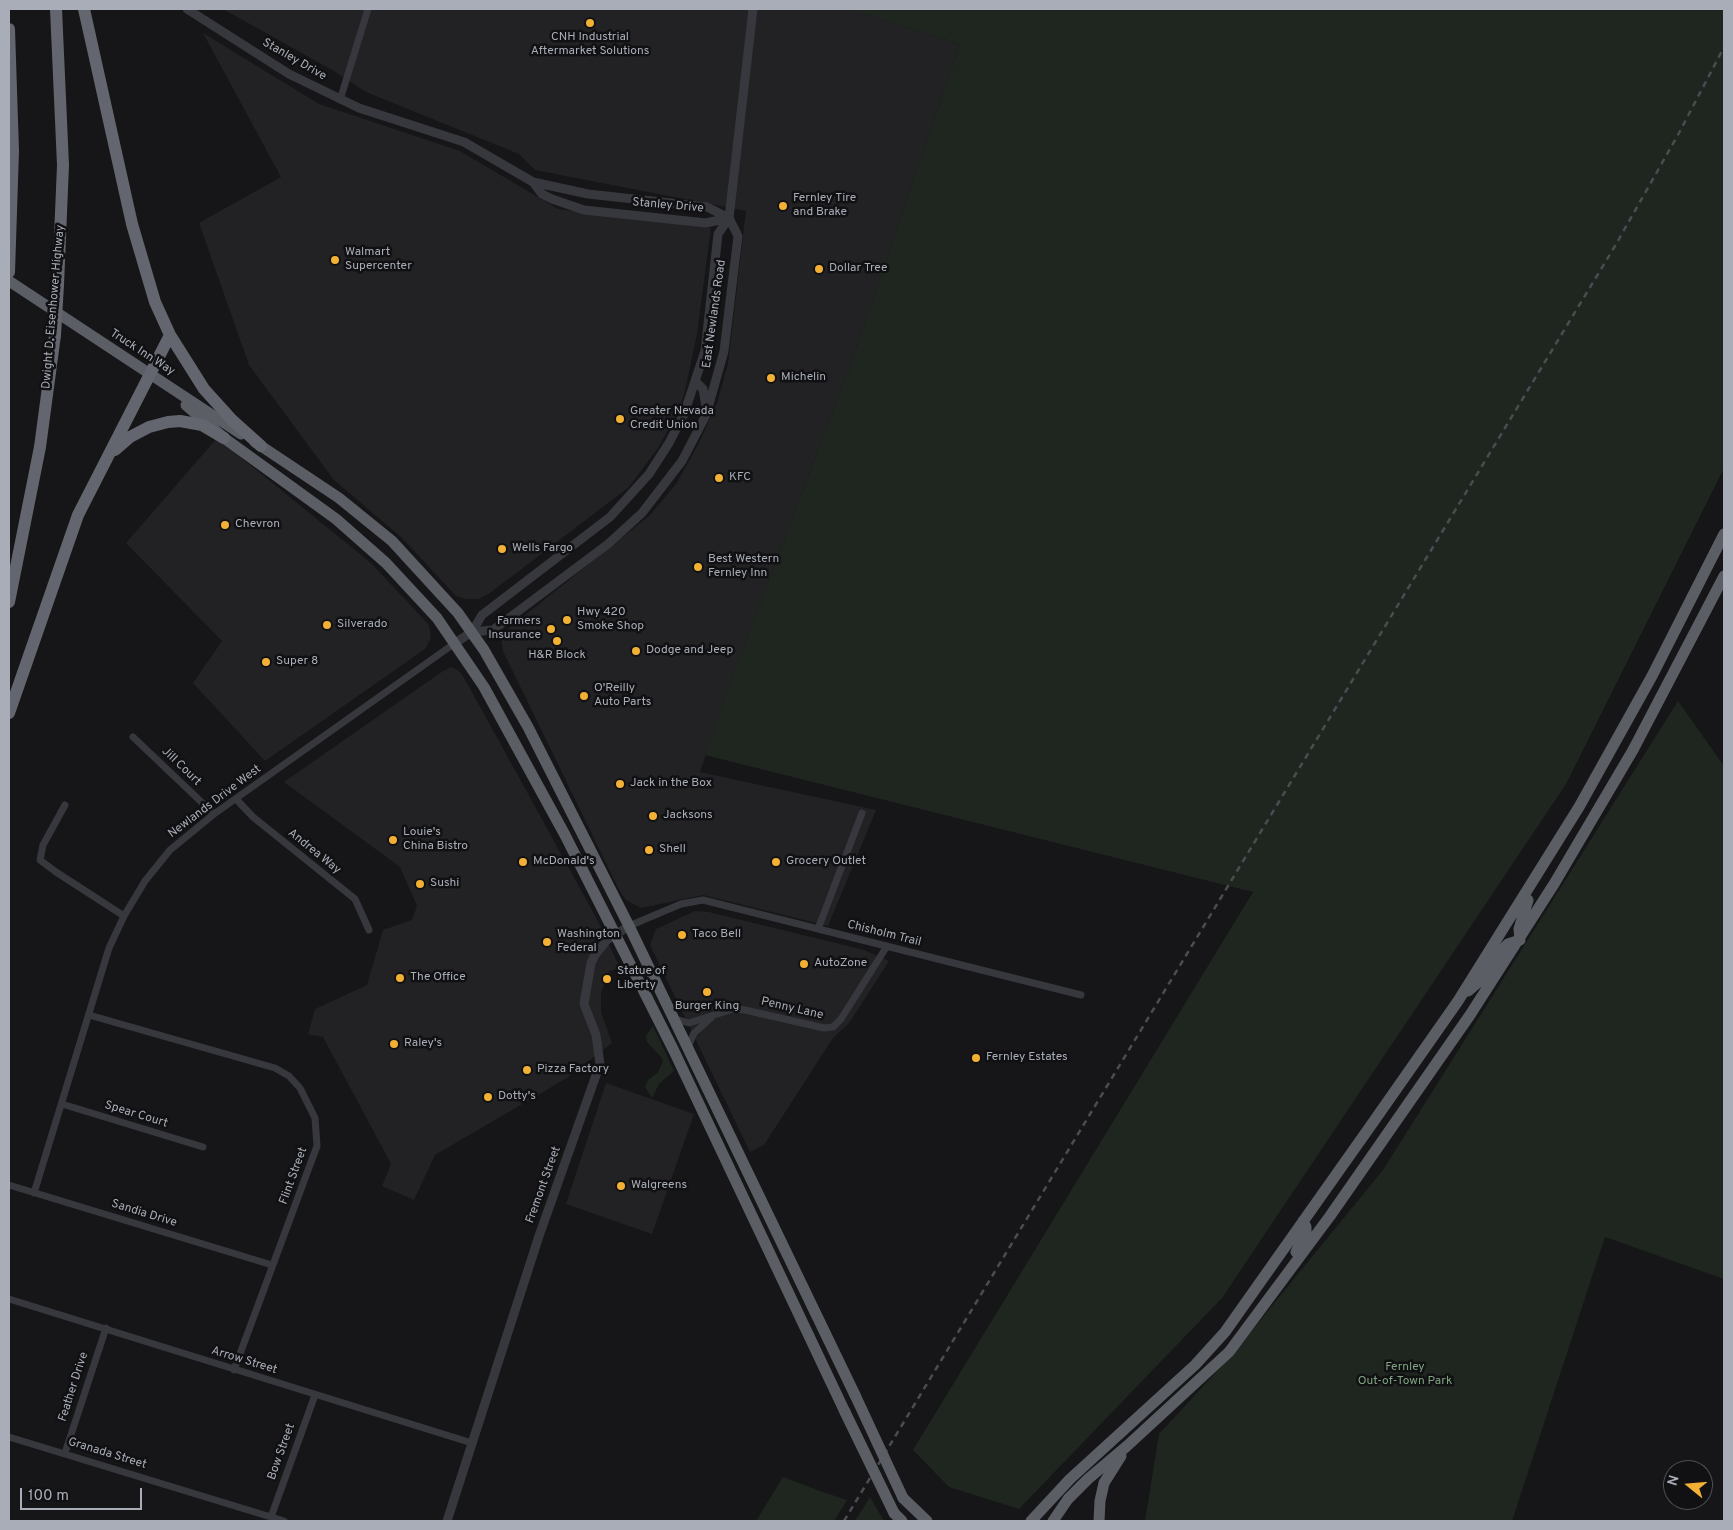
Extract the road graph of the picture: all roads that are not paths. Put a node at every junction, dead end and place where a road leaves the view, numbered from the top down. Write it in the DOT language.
graph roads {
  1 [pos="56,9"];
  2 [pos="84,9"];
  3 [pos="187,9"];
  4 [pos="368,9"];
  5 [pos="753,9"];
  6 [pos="9,29"];
  7 [pos="340,100"];
  8 [pos="533,182"];
  9 [pos="729,218"];
  10 [pos="10,255"];
  11 [pos="9,272"];
  12 [pos="9,281"];
  13 [pos="170,335"];
  14 [pos="150,375"];
  15 [pos="696,382"];
  16 [pos="706,415"];
  17 [pos="224,438"];
  18 [pos="261,446"];
  19 [pos="109,455"];
  20 [pos="1724,534"];
  21 [pos="1724,576"];
  22 [pos="9,602"];
  23 [pos="472,632"];
  24 [pos="455,643"];
  25 [pos="9,713"];
  26 [pos="133,737"];
  27 [pos="236,799"];
  28 [pos="65,805"];
  29 [pos="862,813"];
  30 [pos="214,814"];
  31 [pos="1530,888"];
  32 [pos="681,904"];
  33 [pos="124,916"];
  34 [pos="629,926"];
  35 [pos="818,929"];
  36 [pos="369,930"];
  37 [pos="615,933"];
  38 [pos="1520,940"];
  39 [pos="887,946"];
  40 [pos="1462,994"];
  41 [pos="1081,995"];
  42 [pos="89,1015"];
  43 [pos="711,1018"];
  44 [pos="675,1019"];
  45 [pos="688,1047"];
  46 [pos="62,1104"];
  47 [pos="203,1147"];
  48 [pos="9,1185"];
  49 [pos="34,1193"];
  50 [pos="1303,1221"];
  51 [pos="272,1265"];
  52 [pos="9,1299"];
  53 [pos="1270,1299"];
  54 [pos="106,1328"];
  55 [pos="234,1370"];
  56 [pos="315,1395"];
  57 [pos="9,1437"];
  58 [pos="472,1443"];
  59 [pos="1127,1446"];
  60 [pos="65,1453"];
  61 [pos="903,1498"];
  62 [pos="1051,1502"];
  63 [pos="271,1517"];
  64 [pos="898,1518"];
  65 [pos="284,1521"];
  66 [pos="447,1521"];
  67 [pos="914,1521"];
  68 [pos="927,1521"];
  69 [pos="1031,1521"];
  70 [pos="1042,1521"];
  71 [pos="1053,1521"];
  72 [pos="1099,1521"];
  1 -- 22 [label="highway, Dwight D. Eisenhower Highway, bridge"];
  2 -- 13 [label="highway"];
  3 -- 7 [label="street, Stanley Drive"];
  4 -- 7 [label="street"];
  5 -- 9 [label="street, East Newlands Road"];
  6 -- 10 [label="highway"];
  7 -- 8 [label="street, Stanley Drive"];
  8 -- 9 [label="street, Stanley Drive"];
  8 -- 9 [label="street, Stanley Drive"];
  9 -- 15 [label="street, East Newlands Road"];
  9 -- 16 [label="street, East Newlands Road"];
  10 -- 11 [label="highway"];
  12 -- 14 [label="highway, Truck Inn Way"];
  13 -- 14 [label="highway"];
  13 -- 18 [label="highway"];
  14 -- 17 [label="highway"];
  14 -- 18 [label="highway, Truck Inn Way"];
  14 -- 19 [label="highway"];
  15 -- 16 [label="street"];
  15 -- 23 [label="street, East Newlands Road"];
  16 -- 23 [label="street, East Newlands Road"];
  17 -- 19 [label="highway"];
  17 -- 24 [label="highway"];
  18 -- 23 [label="highway, Truck Inn Way"];
  19 -- 25 [label="highway"];
  20 -- 31 [label="highway"];
  21 -- 38 [label="highway"];
  23 -- 24 [label="street, East Newlands Road"];
  23 -- 34 [label="highway, Truck Inn Way"];
  24 -- 27 [label="street, Newlands Drive West"];
  24 -- 37 [label="highway"];
  26 -- 30 [label="street, Jill Court"];
  27 -- 30 [label="street, Newlands Drive West"];
  27 -- 36 [label="street, Andrea Way"];
  28 -- 33 [label="street"];
  29 -- 35 [label="street"];
  30 -- 33 [label="street, Newlands Drive West"];
  31 -- 38 [label="highway"];
  31 -- 40 [label="highway"];
  32 -- 34 [label="street, Fremont Street"];
  32 -- 35 [label="street, Chisholm Trail"];
  33 -- 42 [label="street, Newlands Drive West"];
  34 -- 37 [label="street, Fremont Street"];
  34 -- 44 [label="highway, Truck Inn Way"];
  35 -- 39 [label="street, Chisholm Trail"];
  37 -- 58 [label="street, Fremont Street"];
  37 -- 64 [label="highway, bridge"];
  38 -- 40 [label="highway"];
  38 -- 53 [label="highway"];
  39 -- 41 [label="street, Chisholm Trail"];
  39 -- 43 [label="street, Penny Lane"];
  40 -- 50 [label="highway"];
  42 -- 46 [label="street, Newlands Drive West"];
  42 -- 51 [label="street, Flint Street"];
  43 -- 44 [label="street, Penny Lane"];
  43 -- 45 [label="street, Penny Lane"];
  44 -- 45 [label="highway, Truck Inn Way"];
  45 -- 61 [label="highway, Truck Inn Way, bridge"];
  46 -- 47 [label="street, Spear Court"];
  46 -- 49 [label="street, Newlands Drive West"];
  48 -- 49 [label="street, Sandia Drive"];
  49 -- 51 [label="street, Sandia Drive"];
  50 -- 53 [label="highway"];
  50 -- 62 [label="highway"];
  51 -- 55 [label="street, Flint Street"];
  52 -- 54 [label="street, Arrow Street"];
  53 -- 59 [label="highway"];
  54 -- 55 [label="street, Arrow Street"];
  54 -- 60 [label="street, Feather Drive"];
  55 -- 56 [label="street, Arrow Street"];
  56 -- 58 [label="street, Arrow Street"];
  56 -- 63 [label="street, Bow Street"];
  57 -- 60 [label="street, Granada Street"];
  58 -- 66 [label="street, Fremont Street"];
  59 -- 71 [label="highway"];
  59 -- 72 [label="highway"];
  60 -- 63 [label="street, Granada Street"];
  61 -- 67 [label="highway, Truck Inn Way"];
  61 -- 68 [label="highway"];
  62 -- 69 [label="highway"];
  62 -- 70 [label="highway"];
  63 -- 65 [label="street, Granada Street"];
}
